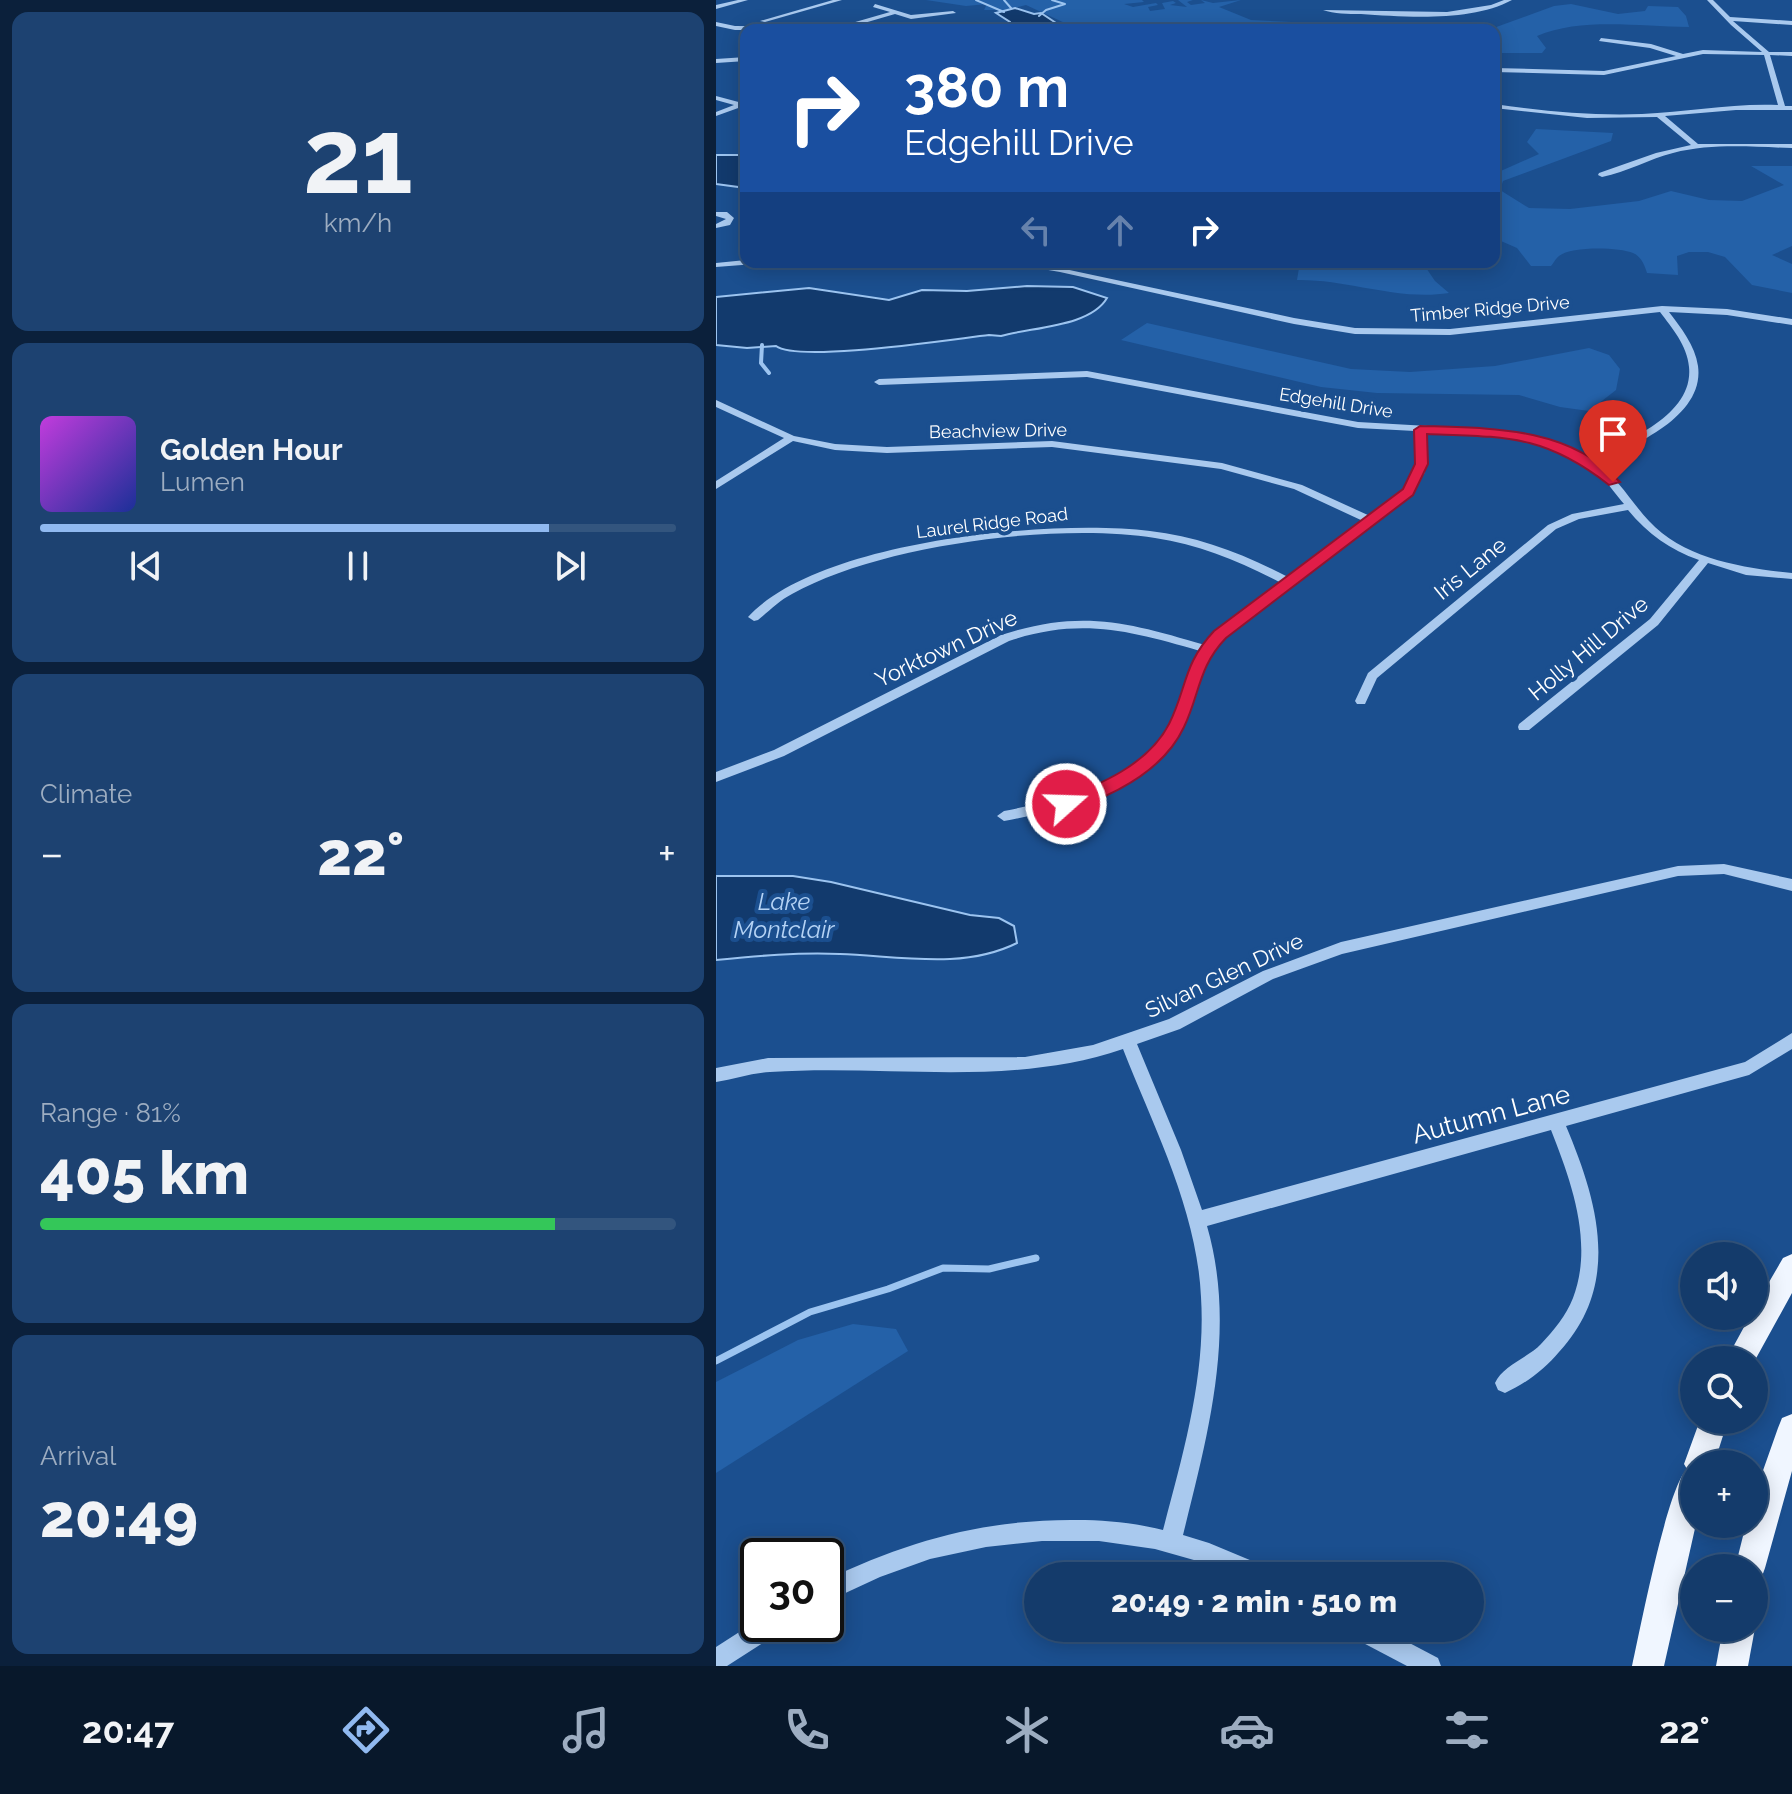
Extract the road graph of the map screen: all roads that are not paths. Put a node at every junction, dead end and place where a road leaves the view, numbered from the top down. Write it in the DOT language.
graph roads {
  1 [pos="745,0"];
  2 [pos="839,0"];
  3 [pos="1509,0"];
  4 [pos="1710,0"];
  5 [pos="726,2"];
  6 [pos="875,6"];
  7 [pos="716,7"];
  8 [pos="1326,10"];
  9 [pos="895,12"];
  10 [pos="953,13"];
  11 [pos="1728,19"];
  12 [pos="1792,23"];
  13 [pos="716,24"];
  14 [pos="750,24"];
  15 [pos="854,24"];
  16 [pos="740,27"];
  17 [pos="735,28"];
  18 [pos="740,28"];
  19 [pos="1601,40"];
  20 [pos="1767,53"];
  21 [pos="1792,54"];
  22 [pos="1681,55"];
  23 [pos="740,59"];
  24 [pos="716,61"];
  25 [pos="1500,70"];
  26 [pos="716,98"];
  27 [pos="740,104"];
  28 [pos="740,106"];
  29 [pos="1782,107"];
  30 [pos="1500,108"];
  31 [pos="1792,108"];
  32 [pos="716,114"];
  33 [pos="1659,115"];
  34 [pos="1697,146"];
  35 [pos="1792,146"];
  36 [pos="1602,175"];
  37 [pos="716,214"];
  38 [pos="717,227"];
  39 [pos="716,253"];
  40 [pos="740,263"];
  41 [pos="717,264"];
  42 [pos="1046,268"];
  43 [pos="1662,309"];
  44 [pos="1792,322"];
  45 [pos="879,382"];
  46 [pos="716,403"];
  47 [pos="1420,430"];
  48 [pos="791,438"];
  49 [pos="1588,461"];
  50 [pos="716,486"];
  51 [pos="1631,506"];
  52 [pos="1372,521"];
  53 [pos="1705,560"];
  54 [pos="1792,576"];
  55 [pos="1290,583"];
  56 [pos="754,617"];
  57 [pos="1206,649"];
  58 [pos="1361,701"];
  59 [pos="1524,727"];
  60 [pos="716,777"];
  61 [pos="1004,816"];
  62 [pos="1792,885"];
  63 [pos="1792,1040"];
  64 [pos="1128,1042"];
  65 [pos="716,1075"];
  66 [pos="1556,1123"];
  67 [pos="1197,1220"];
  68 [pos="1792,1267"];
  69 [pos="1748,1346"];
  70 [pos="1505,1383"];
  71 [pos="1792,1428"];
  72 [pos="1680,1528"];
  73 [pos="1171,1541"];
  74 [pos="1754,1554"];
  75 [pos="1228,1562"];
  76 [pos="844,1581"];
  77 [pos="744,1642"];
  78 [pos="1385,1642"];
  79 [pos="1736,1642"];
  80 [pos="716,1660"];
  81 [pos="1430,1666"];
  82 [pos="1648,1666"];
  83 [pos="1732,1666"];
  1 -- 5 [label="street"];
  2 -- 14 [label="street"];
  3 -- 8 [label="street"];
  4 -- 11 [label="street"];
  5 -- 7 [label="street"];
  6 -- 9 [label="street"];
  9 -- 10 [label="street"];
  9 -- 15 [label="street"];
  11 -- 12 [label="street"];
  11 -- 20 [label="street"];
  13 -- 17 [label="street"];
  16 -- 17 [label="street"];
  17 -- 18 [label="street"];
  19 -- 22 [label="street"];
  20 -- 21 [label="street"];
  20 -- 22 [label="street"];
  20 -- 29 [label="street"];
  22 -- 25 [label="street"];
  23 -- 24 [label="street"];
  26 -- 27 [label="street"];
  28 -- 32 [label="street"];
  29 -- 31 [label="street"];
  29 -- 33 [label="street"];
  30 -- 33 [label="street"];
  33 -- 34 [label="street"];
  34 -- 35 [label="street"];
  34 -- 36 [label="street"];
  37 -- 38 [label="street"];
  39 -- 41 [label="street"];
  40 -- 41 [label="street"];
  42 -- 43 [label="street, Timber Ridge Drive"];
  43 -- 44 [label="street, Timber Ridge Drive"];
  43 -- 49 [label="street"];
  45 -- 47 [label="street, Edgehill Drive"];
  46 -- 48 [label="street, Beachview Drive"];
  47 -- 49 [label="street, Edgehill Drive"];
  47 -- 52 [label="street"];
  48 -- 50 [label="street"];
  48 -- 52 [label="street, Beachview Drive"];
  49 -- 51 [label="street, Edgehill Drive"];
  51 -- 53 [label="street, Edgehill Drive"];
  51 -- 58 [label="street, Iris Lane"];
  52 -- 55 [label="street"];
  53 -- 54 [label="street, Edgehill Drive"];
  53 -- 59 [label="street, Holly Hill Drive"];
  55 -- 56 [label="street, Laurel Ridge Road"];
  55 -- 57 [label="street"];
  57 -- 60 [label="street, Yorktown Drive"];
  57 -- 61 [label="street"];
  62 -- 64 [label="street, Silvan Glen Drive"];
  63 -- 66 [label="street, Autumn Lane"];
  64 -- 65 [label="street, Silvan Glen Drive"];
  64 -- 67 [label="street"];
  66 -- 67 [label="street, Autumn Lane"];
  66 -- 70 [label="street"];
  67 -- 73 [label="street"];
  68 -- 69 [label="main road"];
  71 -- 74 [label="main road"];
  72 -- 82 [label="main road"];
  73 -- 75 [label="street"];
  73 -- 76 [label="street"];
  77 -- 80 [label="street"];
  78 -- 81 [label="street"];
  79 -- 83 [label="main road"];
}
